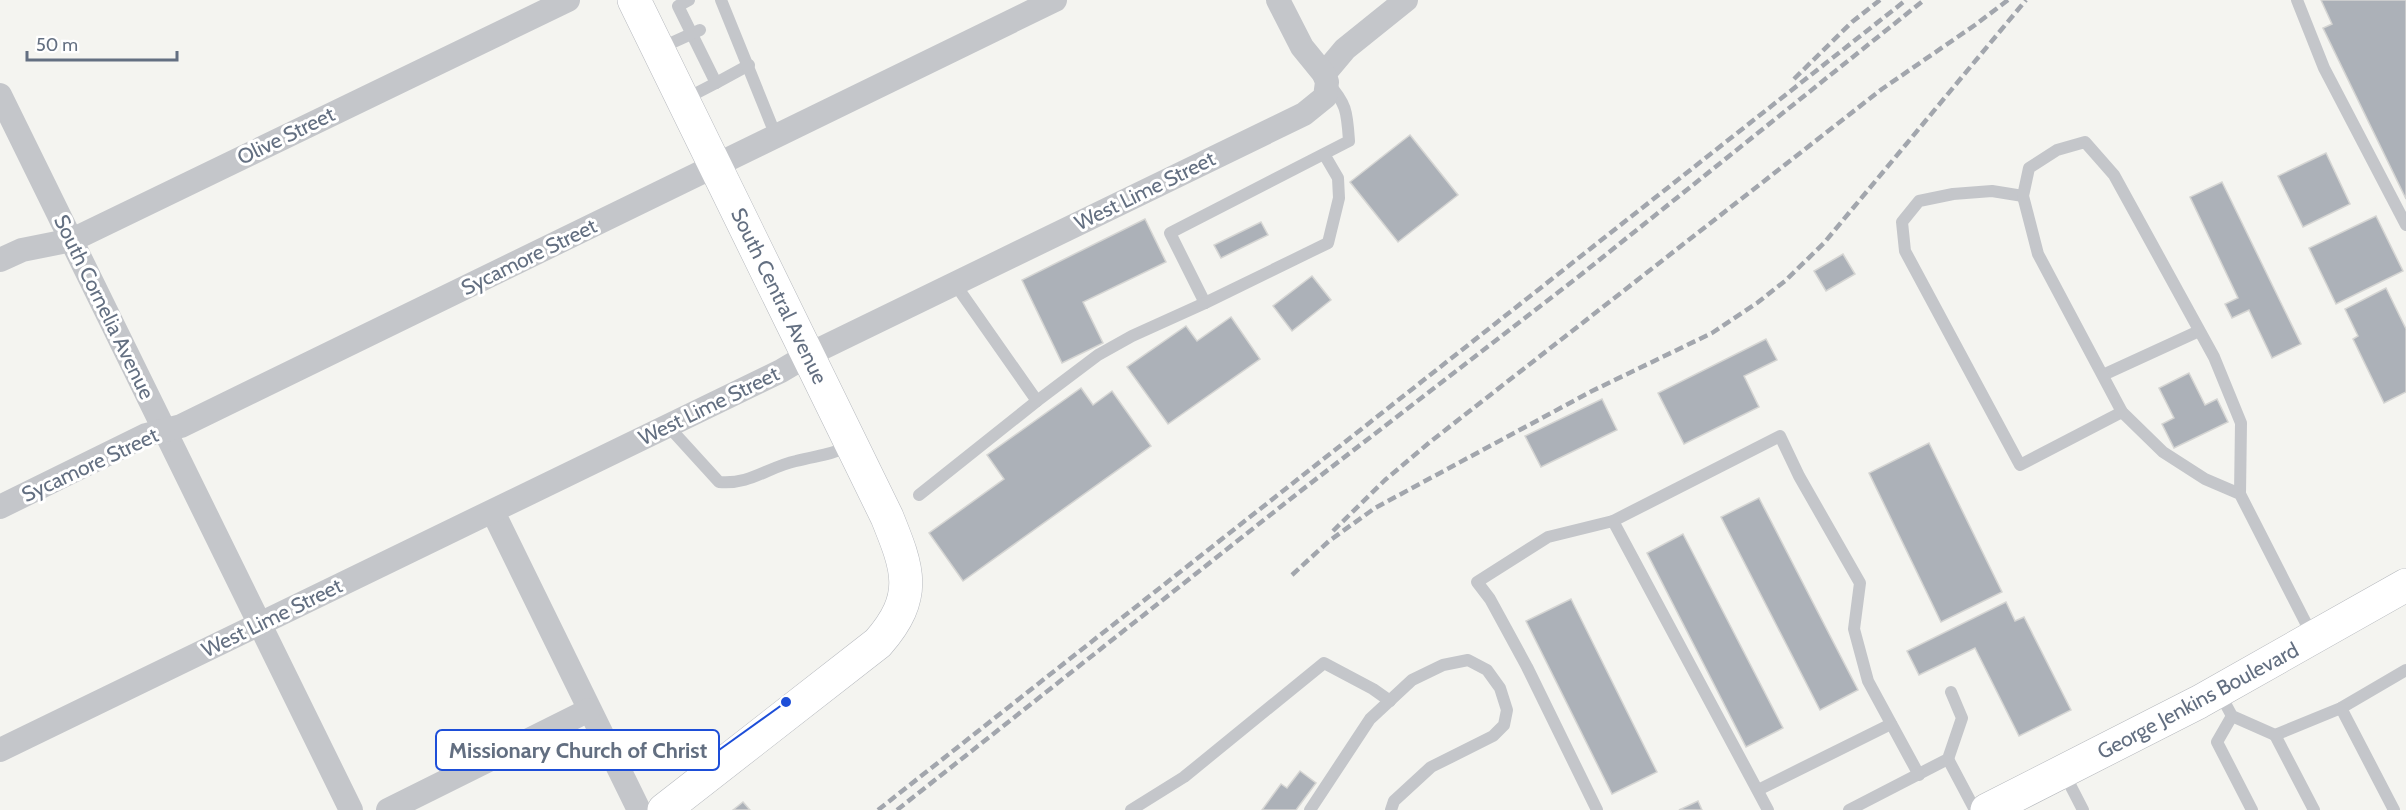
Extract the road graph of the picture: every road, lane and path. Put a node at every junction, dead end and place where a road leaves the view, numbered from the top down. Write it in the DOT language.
graph roads {
  1 [pos="568,0"];
  2 [pos="634,0"];
  3 [pos="689,0"];
  4 [pos="721,0"];
  5 [pos="1055,0"];
  6 [pos="1278,0"];
  7 [pos="1406,0"];
  8 [pos="2297,0"];
  9 [pos="695,32"];
  10 [pos="658,49"];
  11 [pos="749,65"];
  12 [pos="1325,78"];
  13 [pos="716,83"];
  14 [pos="0,95"];
  15 [pos="683,100"];
  16 [pos="776,136"];
  17 [pos="1324,154"];
  18 [pos="714,166"];
  19 [pos="2023,196"];
  20 [pos="2406,225"];
  21 [pos="72,240"];
  22 [pos="0,260"];
  23 [pos="955,284"];
  24 [pos="1205,303"];
  25 [pos="2199,331"];
  26 [pos="808,355"];
  27 [pos="2103,375"];
  28 [pos="1037,401"];
  29 [pos="2122,412"];
  30 [pos="668,426"];
  31 [pos="164,430"];
  32 [pos="852,444"];
  33 [pos="2240,494"];
  34 [pos="919,495"];
  35 [pos="0,507"];
  36 [pos="493,512"];
  37 [pos="1613,521"];
  38 [pos="2406,585"];
  39 [pos="259,623"];
  40 [pos="2314,638"];
  41 [pos="2406,670"];
  42 [pos="1951,692"];
  43 [pos="1390,701"];
  44 [pos="2225,703"];
  45 [pos="2341,708"];
  46 [pos="589,710"];
  47 [pos="1891,724"];
  48 [pos="2275,735"];
  49 [pos="0,750"];
  50 [pos="1948,759"];
  51 [pos="2064,772"];
  52 [pos="1919,775"];
  53 [pos="1758,790"];
  54 [pos="351,810"];
  55 [pos="388,810"];
  56 [pos="639,810"];
  57 [pos="664,810"];
  58 [pos="1131,810"];
  59 [pos="1310,810"];
  60 [pos="1391,810"];
  61 [pos="1597,810"];
  62 [pos="1768,810"];
  63 [pos="1849,810"];
  64 [pos="1975,810"];
  65 [pos="1987,810"];
  66 [pos="2083,810"];
  67 [pos="2252,810"];
  68 [pos="2314,810"];
  69 [pos="2394,810"];
  1 -- 21 [label="street, Olive Street"];
  2 -- 10 [label="main road, South Central Avenue"];
  3 -- 9 [label="lane"];
  4 -- 11 [label="lane"];
  5 -- 16 [label="street, Sycamore Street"];
  6 -- 12 [label="street"];
  7 -- 12 [label="street, West Lime Street"];
  8 -- 20 [label="lane"];
  9 -- 10 [label="lane"];
  9 -- 13 [label="lane"];
  10 -- 15 [label="main road, South Central Avenue"];
  11 -- 13 [label="lane"];
  11 -- 16 [label="lane"];
  12 -- 17 [label="lane"];
  12 -- 23 [label="street, West Lime Street"];
  13 -- 15 [label="lane"];
  14 -- 21 [label="street, South Cornelia Avenue"];
  15 -- 18 [label="main road, South Central Avenue"];
  16 -- 18 [label="street, Sycamore Street"];
  17 -- 24 [label="lane"];
  17 -- 24 [label="lane"];
  18 -- 26 [label="main road, South Central Avenue"];
  18 -- 31 [label="street, Sycamore Street"];
  19 -- 25 [label="lane"];
  19 -- 27 [label="lane"];
  19 -- 29 [label="lane"];
  21 -- 22 [label="street, Olive Street"];
  21 -- 31 [label="street, South Cornelia Avenue"];
  23 -- 26 [label="street, West Lime Street"];
  23 -- 28 [label="lane"];
  24 -- 28 [label="lane"];
  25 -- 27 [label="lane"];
  25 -- 33 [label="lane"];
  26 -- 30 [label="street, West Lime Street"];
  26 -- 32 [label="main road, South Central Avenue"];
  27 -- 29 [label="lane"];
  28 -- 34 [label="lane"];
  29 -- 33 [label="lane"];
  30 -- 32 [label="lane"];
  30 -- 36 [label="street, West Lime Street"];
  31 -- 35 [label="street, Sycamore Street"];
  31 -- 39 [label="street, South Cornelia Avenue"];
  32 -- 57 [label="main road, South Central Avenue"];
  33 -- 40 [label="lane"];
  36 -- 39 [label="street, West Lime Street"];
  36 -- 46 [label="street"];
  37 -- 47 [label="lane"];
  37 -- 53 [label="lane"];
  37 -- 61 [label="lane"];
  38 -- 40 [label="main road, George Jenkins Boulevard"];
  39 -- 49 [label="street, West Lime Street"];
  39 -- 54 [label="street, South Cornelia Avenue"];
  40 -- 44 [label="main road, George Jenkins Boulevard"];
  41 -- 45 [label="lane"];
  42 -- 50 [label="lane"];
  43 -- 58 [label="lane"];
  43 -- 59 [label="lane"];
  43 -- 60 [label="lane"];
  44 -- 48 [label="lane"];
  44 -- 51 [label="main road, George Jenkins Boulevard"];
  44 -- 67 [label="lane"];
  45 -- 48 [label="lane"];
  45 -- 69 [label="lane"];
  46 -- 55 [label="street"];
  46 -- 56 [label="street"];
  47 -- 52 [label="lane"];
  47 -- 53 [label="lane"];
  48 -- 68 [label="lane"];
  50 -- 52 [label="lane"];
  50 -- 64 [label="lane"];
  51 -- 65 [label="main road, George Jenkins Boulevard"];
  51 -- 66 [label="lane"];
  52 -- 63 [label="lane"];
  53 -- 62 [label="lane"];
}
